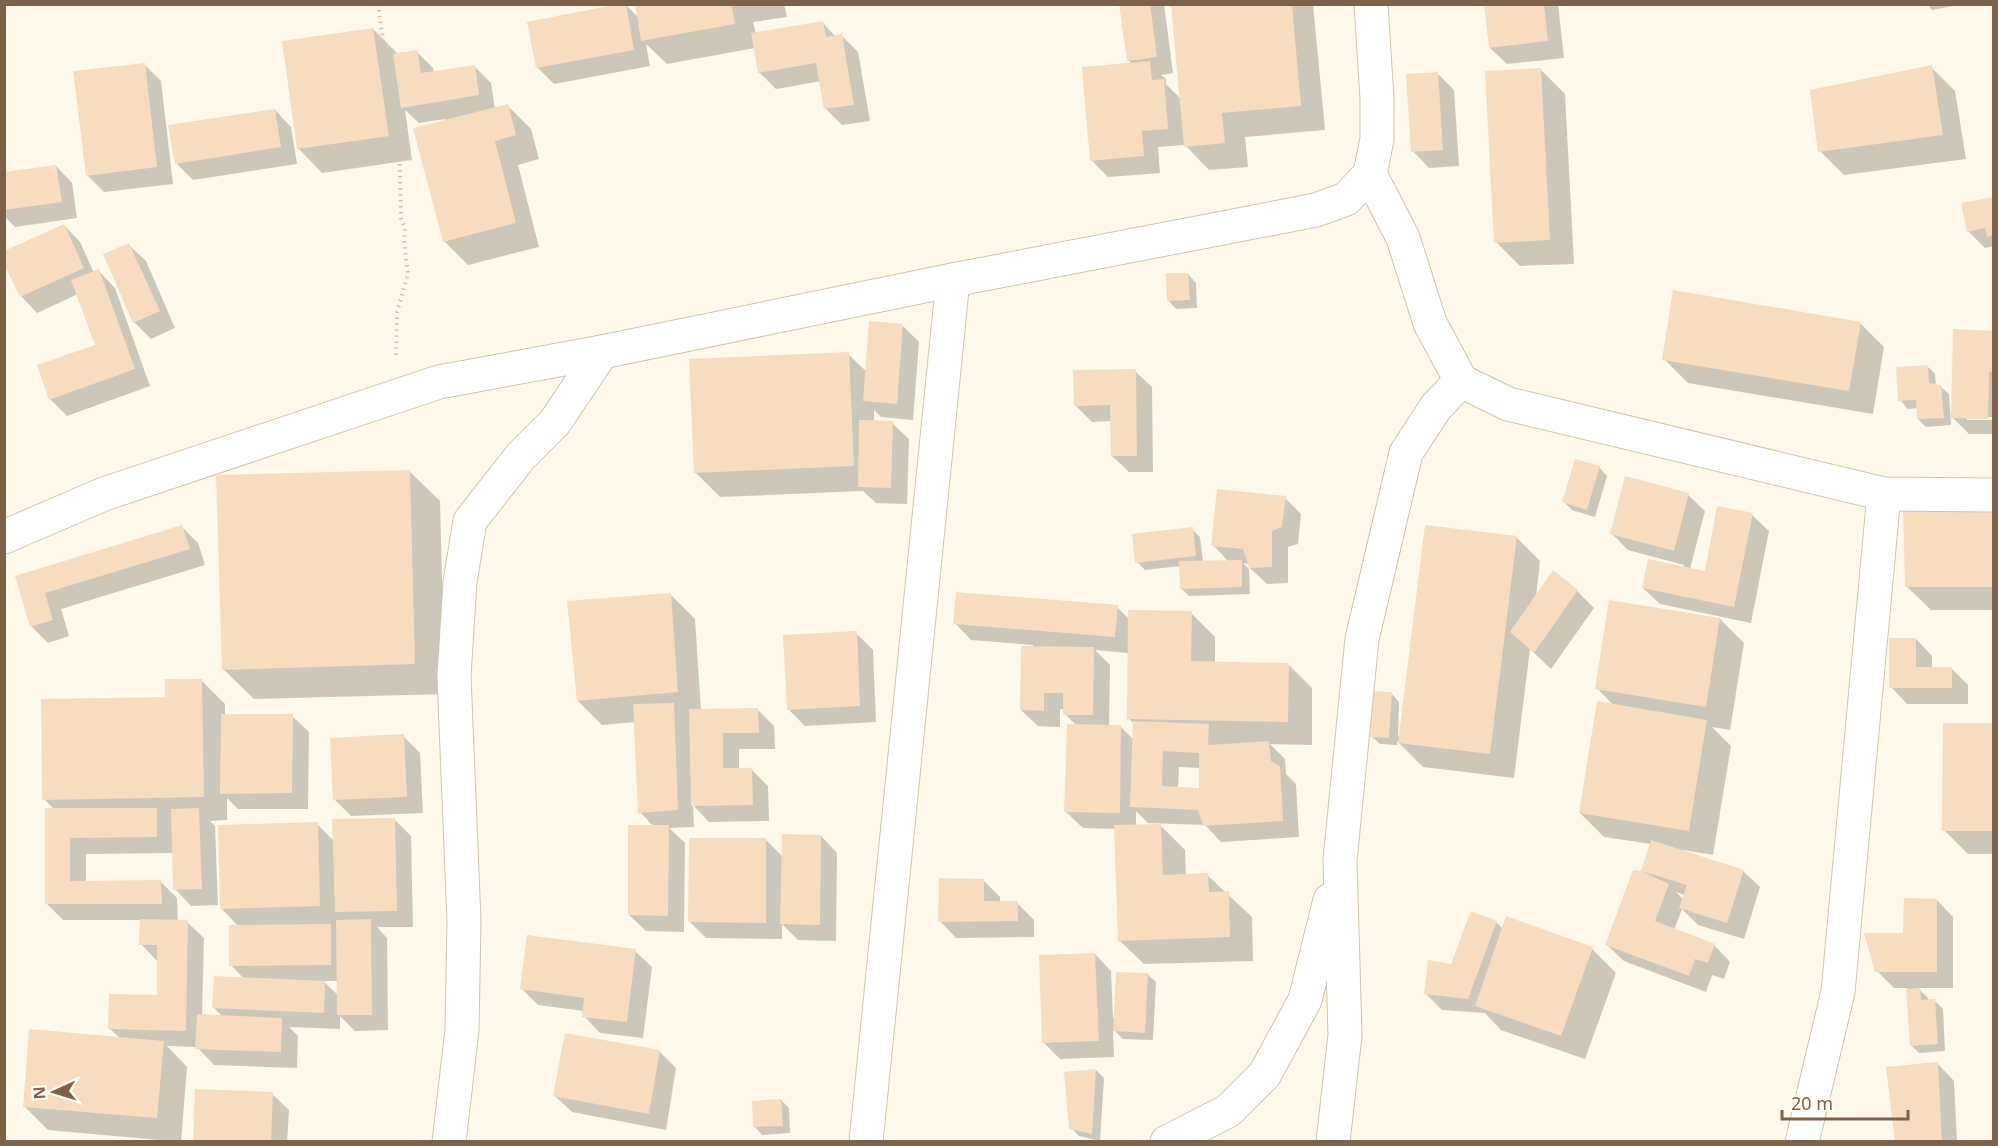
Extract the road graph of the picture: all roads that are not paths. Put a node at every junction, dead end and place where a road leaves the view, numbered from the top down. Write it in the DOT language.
graph roads {
  1 [pos="1371,4"];
  2 [pos="1370,174"];
  3 [pos="953,280"];
  4 [pos="602,352"];
  5 [pos="1461,381"];
  6 [pos="1884,494"];
  7 [pos="1994,495"];
  8 [pos="4,537"];
  9 [pos="1340,860"];
  10 [pos="448,1142"];
  11 [pos="866,1142"];
  12 [pos="1167,1142"];
  13 [pos="1333,1142"];
  14 [pos="1802,1142"];
  1 -- 2 [label="street"];
  2 -- 3 [label="street"];
  2 -- 5 [label="street"];
  3 -- 4 [label="street"];
  3 -- 11 [label="street"];
  4 -- 8 [label="street"];
  4 -- 10 [label="street"];
  5 -- 6 [label="street"];
  5 -- 9 [label="street"];
  6 -- 7 [label="street"];
  6 -- 14 [label="street"];
  9 -- 12 [label="street"];
  9 -- 13 [label="street"];
}
